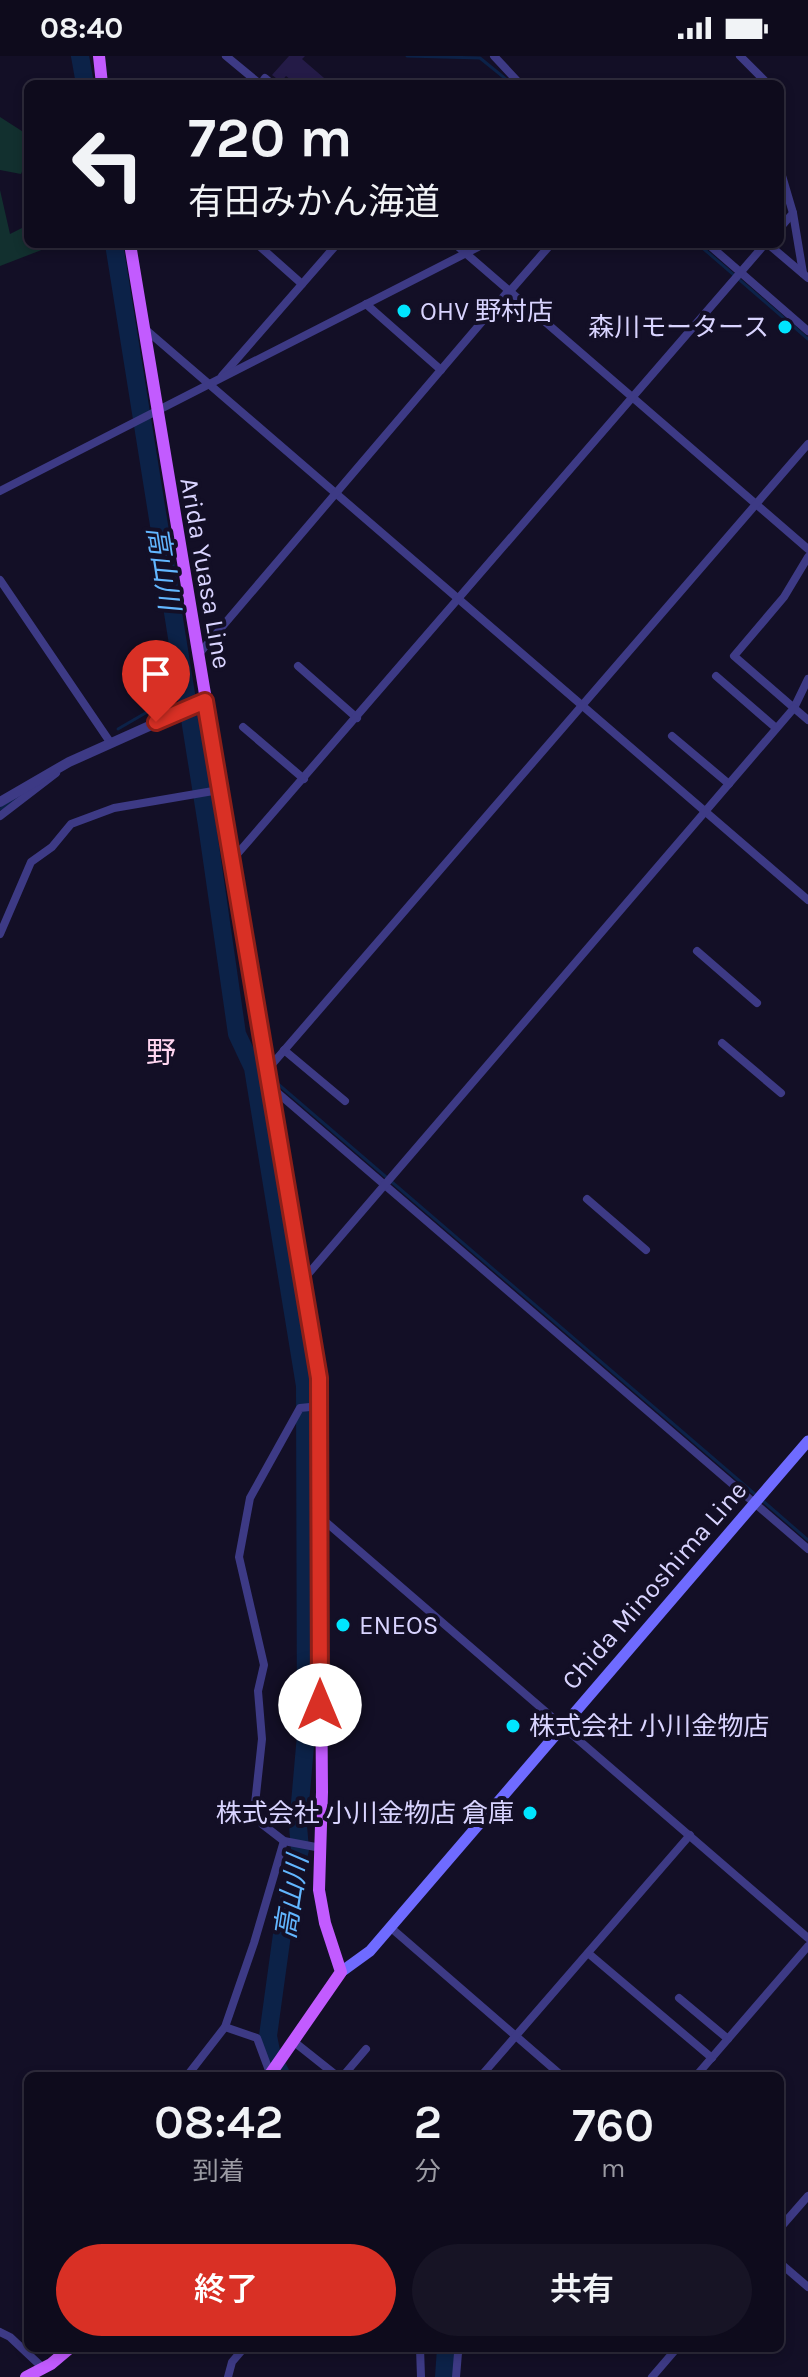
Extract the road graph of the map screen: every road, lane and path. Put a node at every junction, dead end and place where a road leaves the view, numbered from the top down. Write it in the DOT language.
graph roads {
  1 [pos="99,56"];
  2 [pos="226,56"];
  3 [pos="740,56"];
  4 [pos="499,59"];
  5 [pos="102,80"];
  6 [pos="255,80"];
  7 [pos="517,80"];
  8 [pos="764,80"];
  9 [pos="784,183"];
  10 [pos="793,213"];
  11 [pos="784,223"];
  12 [pos="131,248"];
  13 [pos="262,248"];
  14 [pos="334,248"];
  15 [pos="460,248"];
  16 [pos="476,248"];
  17 [pos="547,248"];
  18 [pos="713,248"];
  19 [pos="762,248"];
  20 [pos="771,248"];
  21 [pos="466,253"];
  22 [pos="740,272"];
  23 [pos="805,276"];
  24 [pos="302,284"];
  25 [pos="509,291"];
  26 [pos="366,304"];
  27 [pos="144,328"];
  28 [pos="808,331"];
  29 [pos="441,370"];
  30 [pos="215,381"];
  31 [pos="633,397"];
  32 [pos="152,414"];
  33 [pos="808,444"];
  34 [pos="0,491"];
  35 [pos="337,493"];
  36 [pos="756,503"];
  37 [pos="808,549"];
  38 [pos="808,557"];
  39 [pos="0,580"];
  40 [pos="459,598"];
  41 [pos="197,655"];
  42 [pos="298,666"];
  43 [pos="716,676"];
  44 [pos="808,679"];
  45 [pos="201,702"];
  46 [pos="582,705"];
  47 [pos="794,708"];
  48 [pos="357,718"];
  49 [pos="808,720"];
  50 [pos="243,727"];
  51 [pos="776,728"];
  52 [pos="672,736"];
  53 [pos="110,742"];
  54 [pos="69,762"];
  55 [pos="304,779"];
  56 [pos="729,784"];
  57 [pos="219,790"];
  58 [pos="0,802"];
  59 [pos="705,811"];
  60 [pos="0,816"];
  61 [pos="232,860"];
  62 [pos="808,900"];
  63 [pos="0,934"];
  64 [pos="697,951"];
  65 [pos="757,1003"];
  66 [pos="722,1043"];
  67 [pos="284,1050"];
  68 [pos="267,1070"];
  69 [pos="270,1087"];
  70 [pos="781,1093"];
  71 [pos="345,1101"];
  72 [pos="384,1184"];
  73 [pos="587,1199"];
  74 [pos="646,1250"];
  75 [pos="303,1281"];
  76 [pos="320,1406"];
  77 [pos="808,1441"];
  78 [pos="758,1498"];
  79 [pos="320,1517"];
  80 [pos="808,1549"];
  81 [pos="562,1724"];
  82 [pos="690,1835"];
  83 [pos="288,1842"];
  84 [pos="321,1848"];
  85 [pos="390,1927"];
  86 [pos="808,1938"];
  87 [pos="808,1946"];
  88 [pos="588,1953"];
  89 [pos="341,1972"];
  90 [pos="679,1998"];
  91 [pos="225,2027"];
  92 [pos="516,2036"];
  93 [pos="728,2039"];
  94 [pos="293,2041"];
  95 [pos="366,2049"];
  96 [pos="712,2058"];
  97 [pos="190,2072"];
  98 [pos="271,2072"];
  99 [pos="272,2072"];
  100 [pos="335,2072"];
  101 [pos="344,2072"];
  102 [pos="484,2072"];
  103 [pos="557,2072"];
  104 [pos="700,2072"];
  105 [pos="808,2196"];
  106 [pos="784,2223"];
  107 [pos="784,2266"];
  108 [pos="808,2287"];
  109 [pos="0,2332"];
  110 [pos="24,2350"];
  111 [pos="26,2352"];
  112 [pos="65,2352"];
  113 [pos="241,2352"];
  114 [pos="420,2352"];
  115 [pos="459,2352"];
  116 [pos="674,2352"];
  117 [pos="43,2368"];
  118 [pos="26,2377"];
  119 [pos="228,2377"];
  120 [pos="421,2377"];
  121 [pos="456,2377"];
  122 [pos="652,2377"];
  1 -- 5 [label="main road"];
  2 -- 6 [label="street"];
  3 -- 8 [label="street"];
  4 -- 7 [label="street"];
  9 -- 10 [label="street"];
  10 -- 11 [label="street"];
  10 -- 23 [label="street"];
  12 -- 27 [label="main road, Arida Yuasa Line"];
  13 -- 24 [label="street"];
  14 -- 24 [label="street"];
  15 -- 21 [label="street"];
  16 -- 21 [label="street"];
  17 -- 25 [label="street"];
  18 -- 22 [label="street"];
  19 -- 22 [label="street"];
  20 -- 23 [label="street"];
  21 -- 25 [label="street"];
  21 -- 26 [label="street"];
  22 -- 28 [label="street"];
  22 -- 31 [label="street"];
  24 -- 30 [label="street"];
  25 -- 29 [label="street"];
  25 -- 31 [label="street"];
  26 -- 29 [label="street"];
  26 -- 30 [label="street"];
  27 -- 30 [label="street"];
  27 -- 32 [label="main road, Arida Yuasa Line"];
  29 -- 35 [label="street"];
  30 -- 32 [label="street"];
  30 -- 35 [label="street"];
  31 -- 36 [label="street"];
  31 -- 40 [label="street"];
  32 -- 34 [label="street"];
  32 -- 41 [label="main road, Arida Yuasa Line"];
  33 -- 36 [label="street"];
  35 -- 40 [label="street"];
  35 -- 41 [label="street"];
  36 -- 37 [label="street"];
  36 -- 46 [label="street"];
  38 -- 47 [label="street"];
  39 -- 53 [label="street"];
  40 -- 46 [label="street"];
  40 -- 48 [label="street"];
  41 -- 45 [label="main road, Arida Yuasa Line"];
  42 -- 48 [label="street"];
  43 -- 51 [label="street"];
  44 -- 47 [label="street"];
  45 -- 53 [label="street"];
  45 -- 57 [label="main road, Arida Yuasa Line"];
  46 -- 59 [label="street"];
  46 -- 67 [label="street"];
  47 -- 49 [label="street"];
  47 -- 51 [label="street"];
  48 -- 55 [label="street"];
  50 -- 55 [label="street"];
  51 -- 56 [label="street"];
  52 -- 56 [label="street"];
  53 -- 54 [label="street"];
  54 -- 58 [label="street"];
  54 -- 60 [label="street"];
  55 -- 61 [label="street"];
  56 -- 59 [label="street"];
  57 -- 61 [label="main road, Arida Yuasa Line"];
  57 -- 63 [label="street"];
  59 -- 62 [label="street"];
  59 -- 72 [label="street"];
  61 -- 68 [label="main road, Arida Yuasa Line"];
  64 -- 65 [label="street"];
  66 -- 70 [label="street"];
  67 -- 68 [label="street"];
  67 -- 71 [label="street"];
  68 -- 69 [label="main road, Arida Yuasa Line"];
  69 -- 72 [label="street"];
  69 -- 75 [label="main road, Arida Yuasa Line"];
  72 -- 75 [label="street"];
  72 -- 78 [label="street"];
  73 -- 74 [label="street"];
  75 -- 76 [label="main road, Arida Yuasa Line"];
  76 -- 79 [label="main road, Arida Yuasa Line"];
  76 -- 83 [label="street"];
  77 -- 78 [label="main road, Chida Minoshima Line"];
  78 -- 80 [label="street"];
  78 -- 81 [label="main road, Chida Minoshima Line"];
  79 -- 81 [label="street"];
  79 -- 84 [label="main road, Arida Yuasa Line"];
  81 -- 82 [label="street"];
  81 -- 85 [label="main road, Chida Minoshima Line"];
  82 -- 86 [label="street"];
  82 -- 88 [label="street"];
  83 -- 84 [label="street"];
  83 -- 91 [label="street"];
  84 -- 89 [label="main road, Arida Yuasa Line"];
  85 -- 89 [label="main road, Chida Minoshima Line"];
  85 -- 92 [label="street"];
  87 -- 93 [label="street"];
  88 -- 92 [label="street"];
  88 -- 96 [label="street"];
  89 -- 94 [label="main road"];
  90 -- 93 [label="street"];
  91 -- 97 [label="street"];
  91 -- 98 [label="street"];
  92 -- 102 [label="street"];
  92 -- 103 [label="street"];
  93 -- 96 [label="street"];
  94 -- 99 [label="main road"];
  94 -- 100 [label="street"];
  95 -- 101 [label="street"];
  96 -- 104 [label="street"];
  105 -- 106 [label="street"];
  107 -- 108 [label="street"];
  109 -- 110 [label="street"];
  111 -- 117 [label="street"];
  112 -- 117 [label="main road"];
  113 -- 119 [label="street"];
  114 -- 120 [label="street"];
  115 -- 121 [label="street"];
  116 -- 122 [label="street"];
  117 -- 118 [label="main road"];
}
